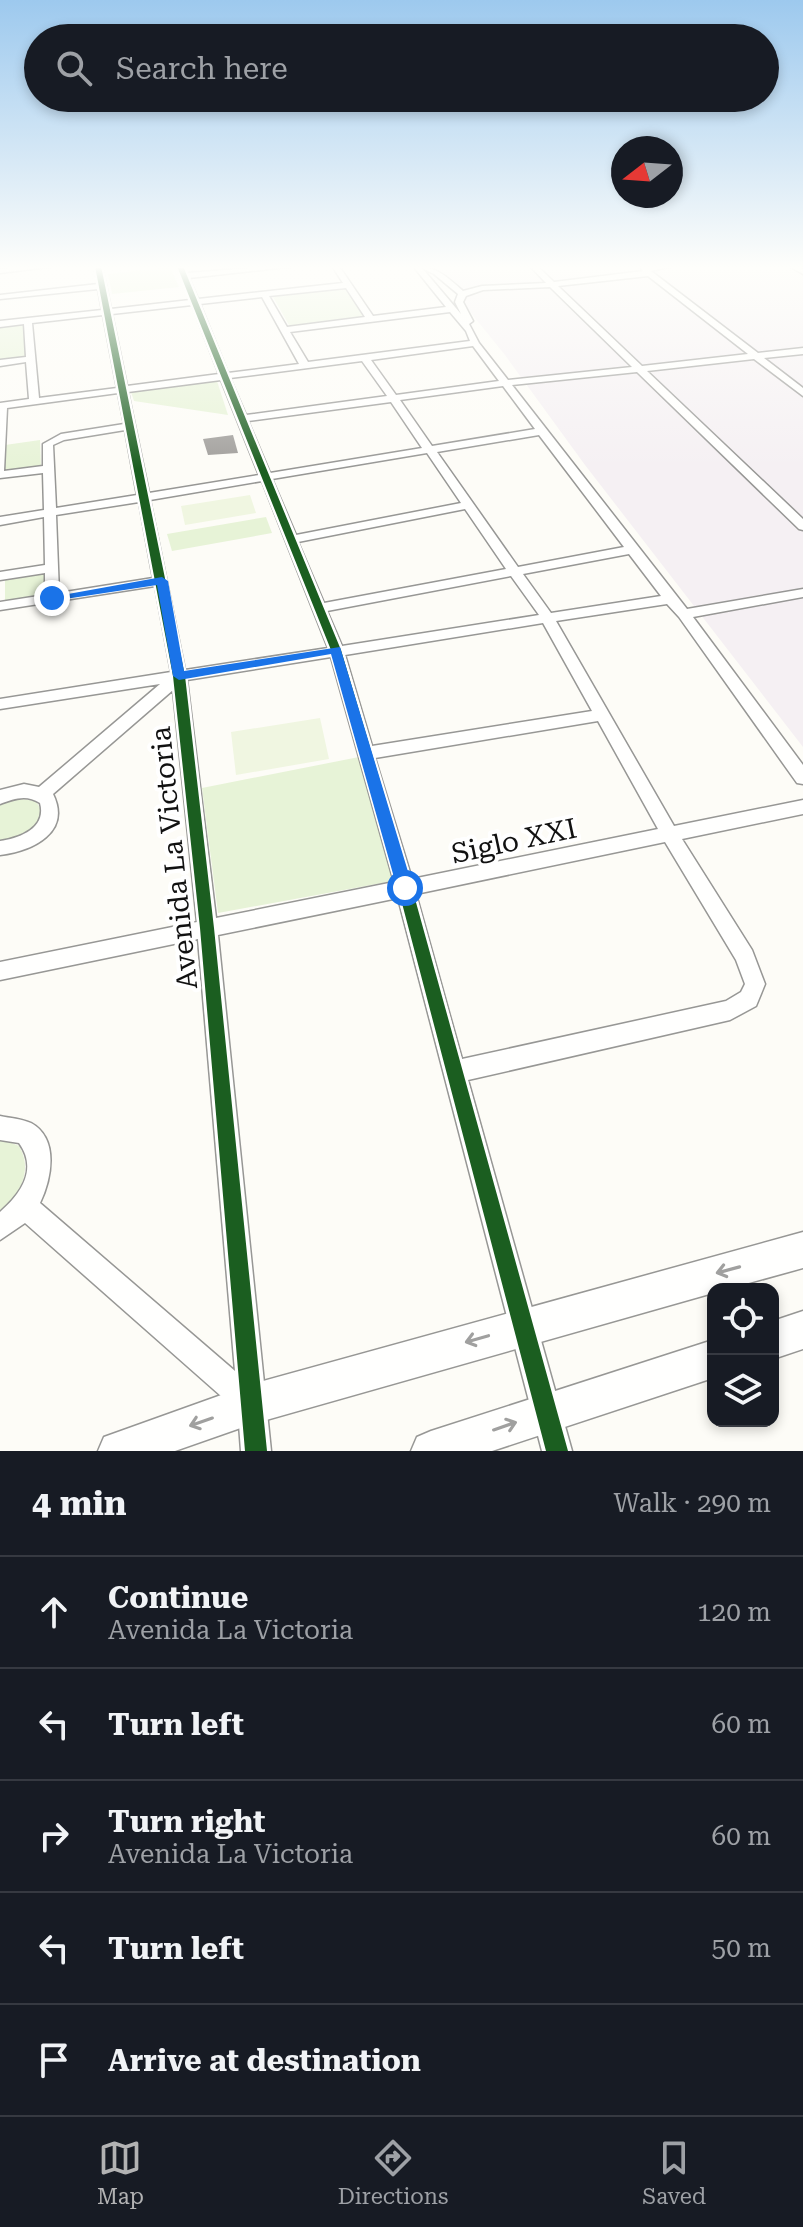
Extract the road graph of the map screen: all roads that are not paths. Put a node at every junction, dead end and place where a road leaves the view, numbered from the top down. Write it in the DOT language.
graph roads {
  1 [pos="29,334"];
  2 [pos="112,334"];
  3 [pos="207,334"];
  4 [pos="287,334"];
  5 [pos="470,334"];
  6 [pos="472,334"];
  7 [pos="603,334"];
  8 [pos="728,334"];
  9 [pos="473,337"];
  10 [pos="803,351"];
  11 [pos="756,356"];
  12 [pos="365,358"];
  13 [pos="31,359"];
  14 [pos="0,363"];
  15 [pos="305,366"];
  16 [pos="639,369"];
  17 [pos="224,376"];
  18 [pos="509,386"];
  19 [pos="125,390"];
  20 [pos="803,393"];
  21 [pos="34,401"];
  22 [pos="397,402"];
  23 [pos="1,406"];
  24 [pos="243,423"];
  25 [pos="131,426"];
  26 [pos="542,431"];
  27 [pos="430,450"];
  28 [pos="47,469"];
  29 [pos="0,472"];
  30 [pos="266,478"];
  31 [pos="144,499"];
  32 [pos="468,505"];
  33 [pos="48,514"];
  34 [pos="0,521"];
  35 [pos="803,526"];
  36 [pos="290,540"];
  37 [pos="633,549"];
  38 [pos="51,568"];
  39 [pos="514,569"];
  40 [pos="1,576"];
  41 [pos="162,581"];
  42 [pos="803,593"];
  43 [pos="52,598"];
  44 [pos="670,599"];
  45 [pos="0,607"];
  46 [pos="319,608"];
  47 [pos="684,614"];
  48 [pos="547,617"];
  49 [pos="336,650"];
  50 [pos="179,676"];
  51 [pos="0,704"];
  52 [pos="602,715"];
  53 [pos="366,753"];
  54 [pos="803,778"];
  55 [pos="42,794"];
  56 [pos="0,797"];
  57 [pos="803,807"];
  58 [pos="669,833"];
  59 [pos="0,848"];
  60 [pos="405,888"];
  61 [pos="207,928"];
  62 [pos="0,971"];
  63 [pos="455,1072"];
  64 [pos="0,1128"];
  65 [pos="24,1206"];
  66 [pos="0,1227"];
  67 [pos="803,1250"];
  68 [pos="522,1327"];
  69 [pos="803,1330"];
  70 [pos="779,1338"];
  71 [pos="707,1361"];
  72 [pos="252,1404"];
  73 [pos="546,1412"];
  74 [pos="118,1451"];
  75 [pos="256,1451"];
  76 [pos="431,1451"];
  77 [pos="557,1451"];
  1 -- 13 [label="street"];
  2 -- 19 [label="street, Avenida La Victoria"];
  3 -- 17 [label="street"];
  4 -- 15 [label="street"];
  5 -- 9 [label="street"];
  6 -- 9 [label="street"];
  7 -- 16 [label="street"];
  8 -- 11 [label="street"];
  9 -- 12 [label="street"];
  9 -- 18 [label="street"];
  10 -- 11 [label="street"];
  11 -- 16 [label="street"];
  11 -- 20 [label="street"];
  12 -- 15 [label="street"];
  12 -- 22 [label="street"];
  13 -- 14 [label="street"];
  13 -- 21 [label="street"];
  15 -- 17 [label="street"];
  16 -- 18 [label="street"];
  16 -- 35 [label="street"];
  17 -- 19 [label="street"];
  17 -- 24 [label="street"];
  18 -- 22 [label="street"];
  18 -- 26 [label="street"];
  19 -- 21 [label="street"];
  19 -- 25 [label="street, Avenida La Victoria"];
  21 -- 23 [label="street"];
  22 -- 24 [label="street"];
  22 -- 27 [label="street"];
  23 -- 29 [label="street"];
  24 -- 30 [label="street"];
  25 -- 28 [label="street"];
  25 -- 31 [label="street, Avenida La Victoria"];
  26 -- 27 [label="street"];
  26 -- 37 [label="street"];
  27 -- 30 [label="street"];
  27 -- 32 [label="street"];
  28 -- 29 [label="street"];
  28 -- 33 [label="street"];
  30 -- 31 [label="street"];
  30 -- 36 [label="street"];
  31 -- 33 [label="street"];
  31 -- 41 [label="street, Avenida La Victoria"];
  32 -- 36 [label="street"];
  32 -- 39 [label="street"];
  33 -- 34 [label="street"];
  33 -- 38 [label="street"];
  36 -- 46 [label="street"];
  37 -- 39 [label="street"];
  37 -- 44 [label="street"];
  38 -- 40 [label="street"];
  38 -- 43 [label="street"];
  39 -- 46 [label="street"];
  39 -- 48 [label="street"];
  40 -- 45 [label="street"];
  41 -- 43 [label="street"];
  41 -- 50 [label="street, Avenida La Victoria"];
  42 -- 47 [label="street"];
  43 -- 45 [label="street"];
  44 -- 47 [label="street"];
  44 -- 48 [label="street"];
  46 -- 49 [label="street"];
  47 -- 54 [label="street"];
  48 -- 49 [label="street"];
  48 -- 52 [label="street"];
  49 -- 50 [label="street"];
  49 -- 53 [label="street"];
  50 -- 51 [label="street"];
  50 -- 55 [label="street"];
  50 -- 61 [label="street, Avenida La Victoria"];
  52 -- 53 [label="street"];
  52 -- 58 [label="street"];
  53 -- 60 [label="street"];
  55 -- 56 [label="street"];
  55 -- 59 [label="street"];
  57 -- 58 [label="street, Siglo XXI"];
  58 -- 60 [label="street, Siglo XXI"];
  58 -- 63 [label="street"];
  60 -- 61 [label="street, Siglo XXI"];
  60 -- 63 [label="street"];
  61 -- 62 [label="street, Siglo XXI"];
  61 -- 72 [label="street, Avenida La Victoria"];
  63 -- 68 [label="street"];
  64 -- 65 [label="street"];
  65 -- 66 [label="street"];
  65 -- 72 [label="street"];
  67 -- 68 [label="street, one-way"];
  68 -- 72 [label="street, one-way"];
  68 -- 73 [label="street"];
  69 -- 70 [label="street"];
  71 -- 73 [label="street"];
  72 -- 74 [label="street, one-way"];
  72 -- 75 [label="street, Avenida La Victoria"];
  76 -- 73 [label="street, one-way"];
  73 -- 77 [label="street"];
}
